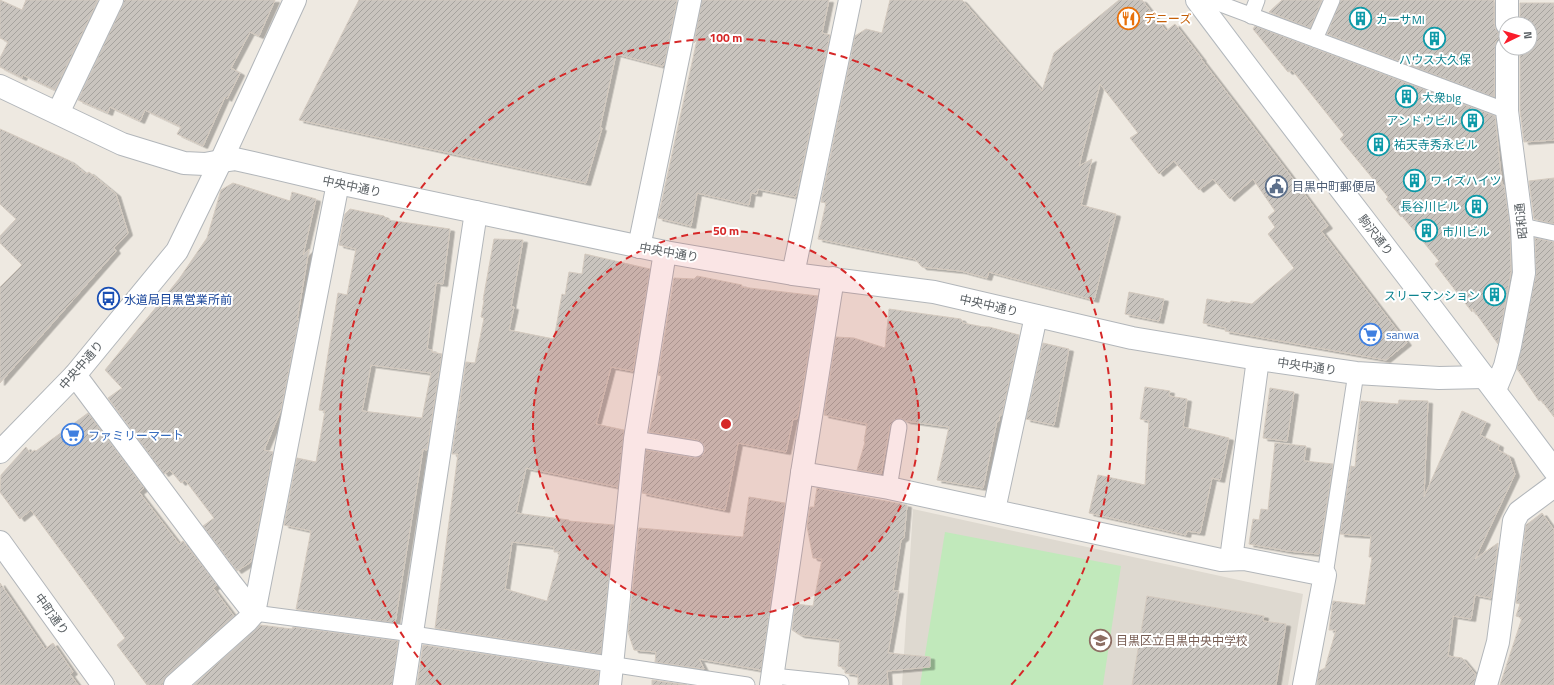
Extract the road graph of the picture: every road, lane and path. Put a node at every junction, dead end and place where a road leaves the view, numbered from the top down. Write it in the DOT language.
graph roads {
  1 [pos="112,0"];
  2 [pos="295,0"];
  3 [pos="690,0"];
  4 [pos="850,0"];
  5 [pos="1197,0"];
  6 [pos="1210,0"];
  7 [pos="1257,0"];
  8 [pos="1332,0"];
  9 [pos="1507,0"];
  10 [pos="1252,16"];
  11 [pos="1507,16"];
  12 [pos="1315,39"];
  13 [pos="1507,56"];
  14 [pos="0,86"];
  15 [pos="1507,111"];
  16 [pos="58,113"];
  17 [pos="221,161"];
  18 [pos="338,183"];
  19 [pos="476,212"];
  20 [pos="1522,226"];
  21 [pos="1554,233"];
  22 [pos="639,247"];
  23 [pos="665,252"];
  24 [pos="793,274"];
  25 [pos="833,278"];
  26 [pos="1036,316"];
  27 [pos="1258,359"];
  28 [pos="1356,372"];
  29 [pos="74,375"];
  30 [pos="1490,383"];
  31 [pos="899,427"];
  32 [pos="635,440"];
  33 [pos="696,449"];
  34 [pos="0,452"];
  35 [pos="1554,470"];
  36 [pos="802,473"];
  37 [pos="1554,486"];
  38 [pos="889,488"];
  39 [pos="994,510"];
  40 [pos="0,542"];
  41 [pos="1231,560"];
  42 [pos="1325,575"];
  43 [pos="254,613"];
  44 [pos="413,634"];
  45 [pos="611,675"];
  46 [pos="772,681"];
  47 [pos="841,683"];
  48 [pos="103,685"];
  49 [pos="175,685"];
  50 [pos="404,685"];
  51 [pos="747,685"];
  52 [pos="1304,685"];
  53 [pos="1486,685"];
  1 -- 16 [label="street"];
  2 -- 17 [label="street"];
  3 -- 22 [label="street"];
  4 -- 24 [label="street"];
  5 -- 30 [label="street, 駒沢通り"];
  6 -- 10 [label="lane"];
  7 -- 10 [label="lane"];
  8 -- 12 [label="lane"];
  9 -- 11 [label="street"];
  10 -- 12 [label="lane"];
  12 -- 15 [label="lane"];
  13 -- 15 [label="street, 昭和通"];
  14 -- 16 [label="street"];
  15 -- 20 [label="street, 昭和通"];
  16 -- 17 [label="street"];
  17 -- 18 [label="street, 中央中通り"];
  17 -- 29 [label="street, 中央中通り"];
  18 -- 19 [label="street, 中央中通り"];
  18 -- 43 [label="street"];
  19 -- 22 [label="street, 中央中通り"];
  19 -- 44 [label="street"];
  20 -- 21 [label="lane"];
  20 -- 30 [label="street, 昭和通"];
  22 -- 23 [label="street, 中央中通り"];
  23 -- 24 [label="street, 中央中通り"];
  23 -- 32 [label="street"];
  24 -- 25 [label="street, 中央中通り"];
  25 -- 26 [label="street, 中央中通り"];
  25 -- 36 [label="street"];
  26 -- 27 [label="street, 中央中通り"];
  26 -- 39 [label="street"];
  27 -- 28 [label="street, 中央中通り"];
  27 -- 41 [label="street"];
  28 -- 30 [label="street, 中央中通り"];
  28 -- 42 [label="lane"];
  29 -- 34 [label="street, 中央中通り"];
  29 -- 43 [label="street"];
  30 -- 35 [label="street, 駒沢通り"];
  31 -- 38 [label="lane"];
  32 -- 33 [label="lane"];
  32 -- 45 [label="street"];
  36 -- 38 [label="street"];
  36 -- 46 [label="street"];
  37 -- 53 [label="street"];
  38 -- 39 [label="street"];
  39 -- 41 [label="street"];
  40 -- 48 [label="street, 中町通り"];
  41 -- 42 [label="street"];
  42 -- 52 [label="street"];
  43 -- 44 [label="lane"];
  43 -- 49 [label="street"];
  44 -- 45 [label="lane"];
  44 -- 50 [label="street"];
  45 -- 51 [label="lane"];
  46 -- 47 [label="lane"];
}
